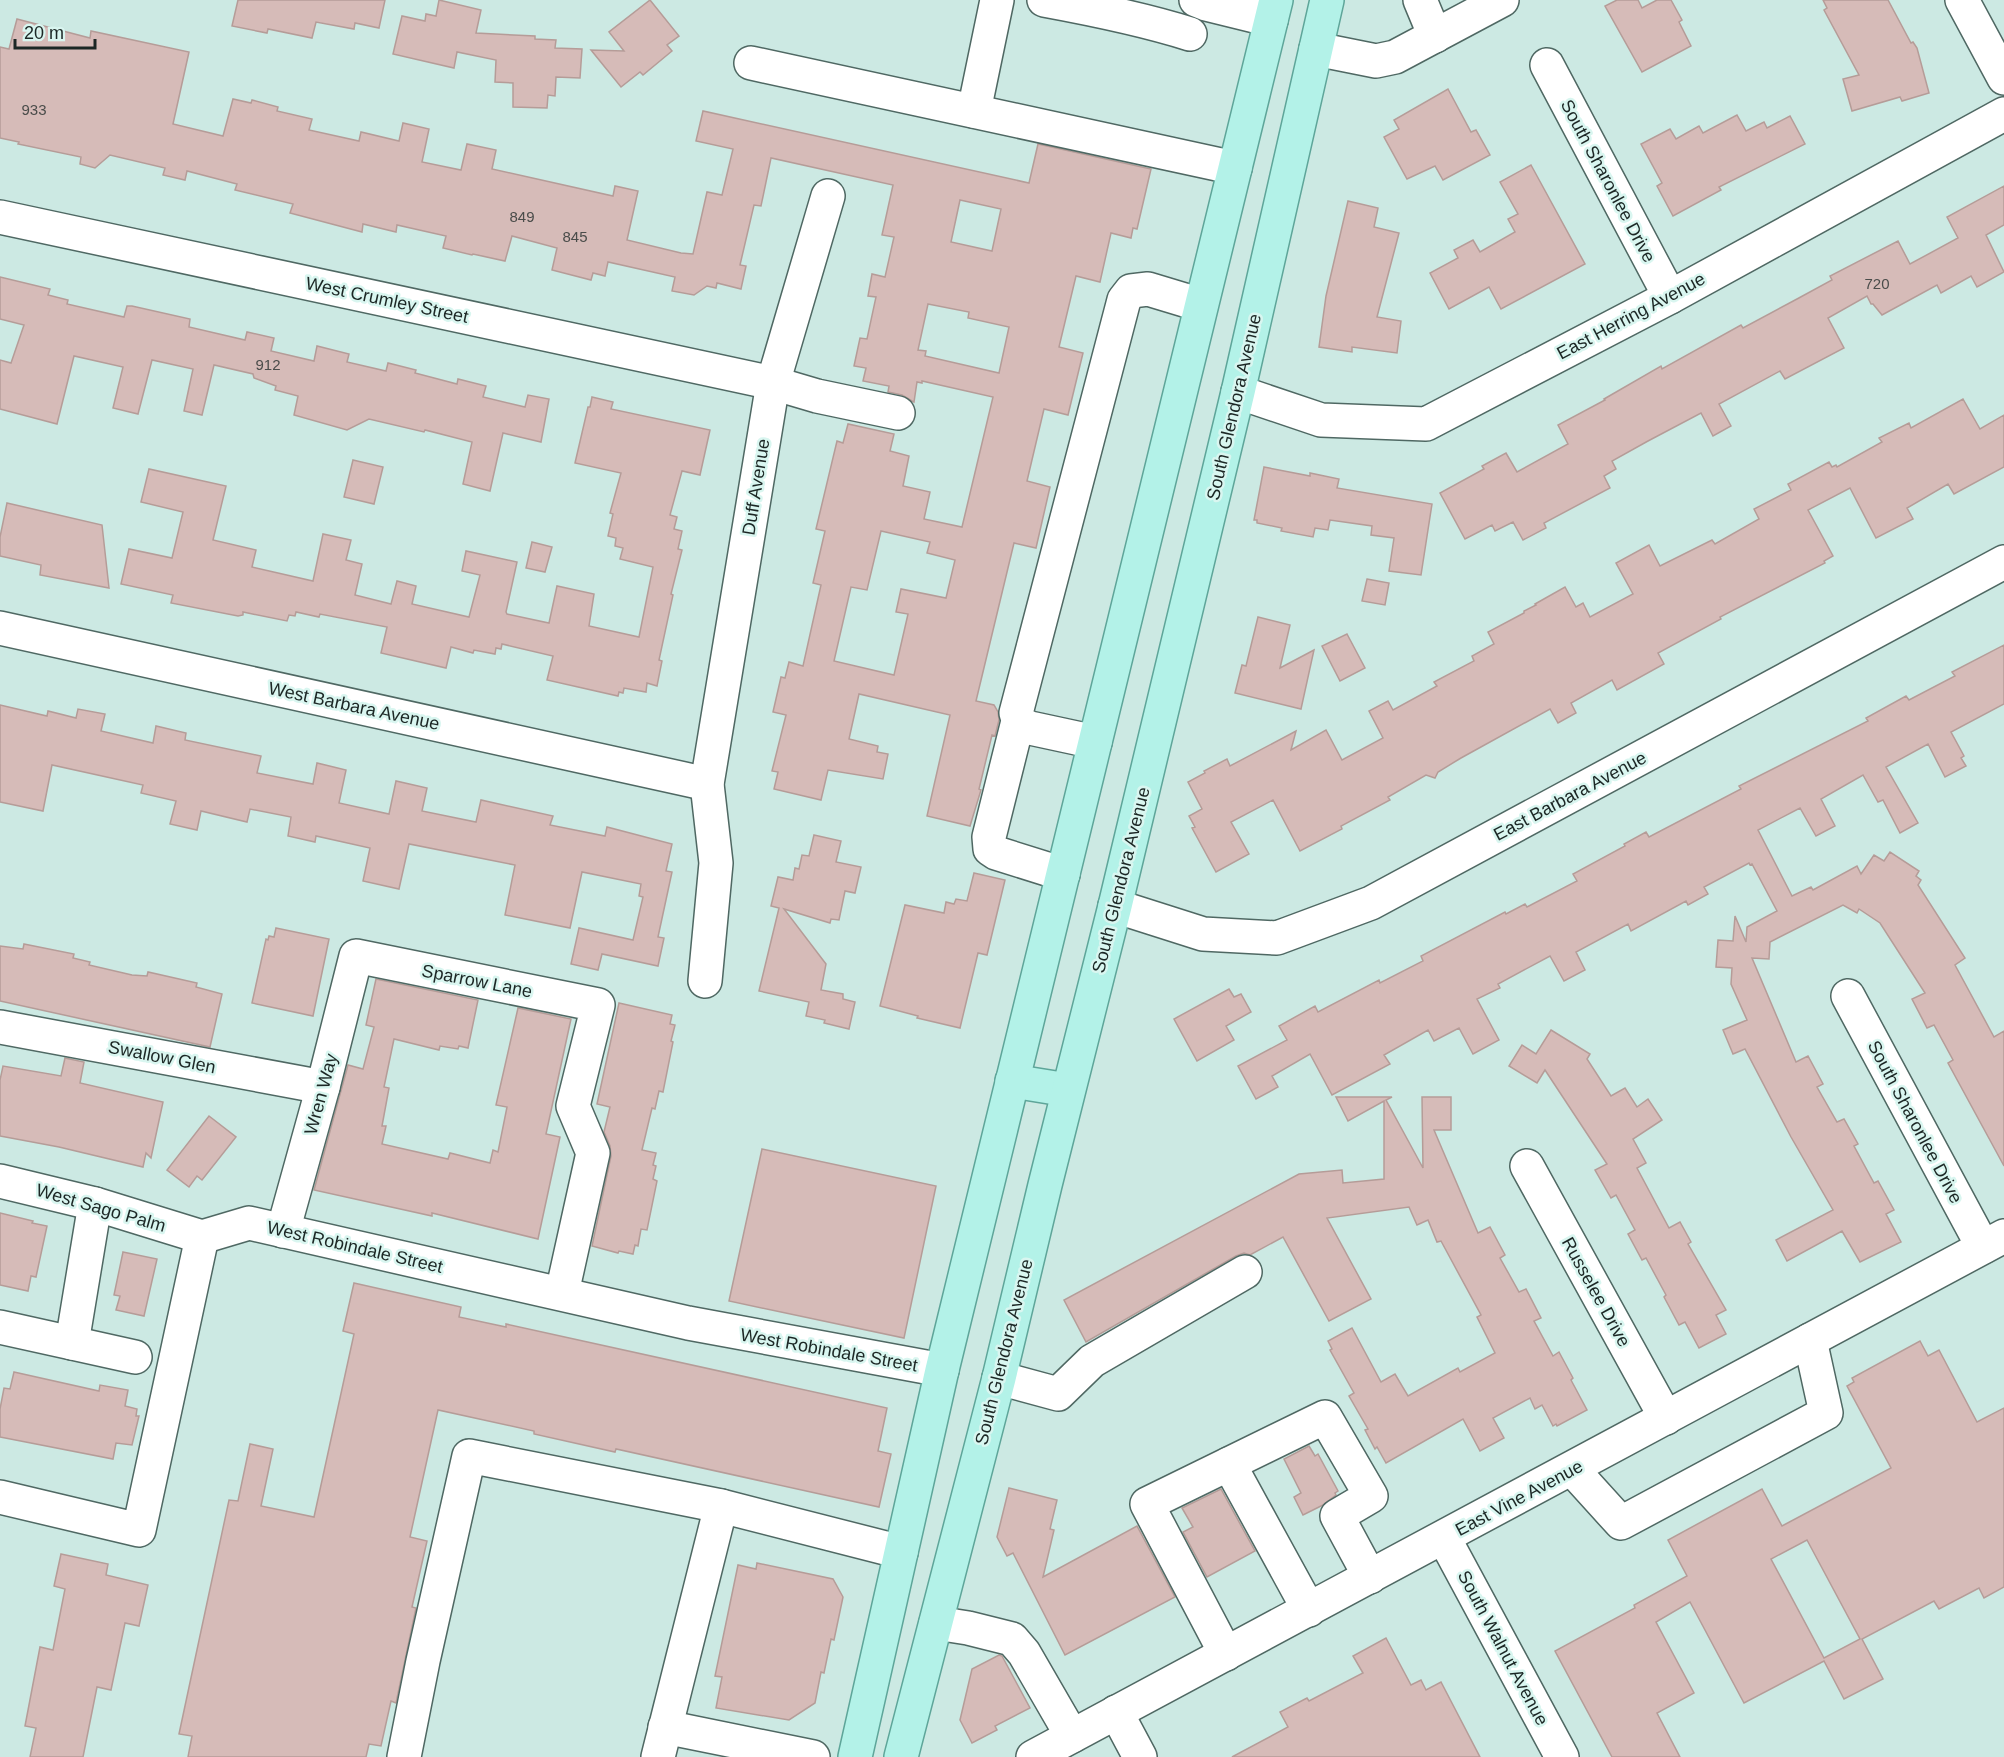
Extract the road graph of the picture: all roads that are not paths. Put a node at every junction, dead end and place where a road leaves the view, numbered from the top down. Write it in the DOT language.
graph roads {
  1 [pos="997,0"];
  2 [pos="1044,0"];
  3 [pos="1196,0"];
  4 [pos="1327,0"];
  5 [pos="1420,0"];
  6 [pos="1502,0"];
  7 [pos="1962,0"];
  8 [pos="1273,10"];
  9 [pos="1190,34"];
  10 [pos="1435,36"];
  11 [pos="1316,49"];
  12 [pos="751,63"];
  13 [pos="1547,65"];
  14 [pos="2004,78"];
  15 [pos="974,111"];
  16 [pos="2004,114"];
  17 [pos="1235,168"];
  18 [pos="828,196"];
  19 [pos="0,217"];
  20 [pos="1670,297"];
  21 [pos="1202,305"];
  22 [pos="773,383"];
  23 [pos="1238,392"];
  24 [pos="898,414"];
  25 [pos="2004,562"];
  26 [pos="0,628"];
  27 [pos="1018,721"];
  28 [pos="1095,742"];
  29 [pos="707,784"];
  30 [pos="1063,874"];
  31 [pos="1115,906"];
  32 [pos="356,956"];
  33 [pos="705,981"];
  34 [pos="1848,996"];
  35 [pos="0,1027"];
  36 [pos="1012,1081"];
  37 [pos="323,1087"];
  38 [pos="1068,1090"];
  39 [pos="1527,1166"];
  40 [pos="0,1181"];
  41 [pos="95,1204"];
  42 [pos="283,1231"];
  43 [pos="202,1237"];
  44 [pos="1994,1242"];
  45 [pos="1245,1272"];
  46 [pos="562,1293"];
  47 [pos="0,1326"];
  48 [pos="1810,1340"];
  49 [pos="72,1342"];
  50 [pos="135,1357"];
  51 [pos="942,1370"];
  52 [pos="999,1378"];
  53 [pos="1666,1418"];
  54 [pos="1229,1464"];
  55 [pos="1572,1469"];
  56 [pos="0,1497"];
  57 [pos="721,1506"];
  58 [pos="1444,1538"];
  59 [pos="901,1552"];
  60 [pos="1370,1577"];
  61 [pos="1309,1610"];
  62 [pos="936,1623"];
  63 [pos="1226,1654"];
  64 [pos="1116,1712"];
  65 [pos="1072,1736"];
  66 [pos="662,1742"];
  67 [pos="404,1757"];
  68 [pos="813,1757"];
  69 [pos="855,1757"];
  70 [pos="901,1757"];
  71 [pos="1033,1757"];
  72 [pos="1140,1757"];
  73 [pos="1562,1757"];
  1 -- 15 [label="street"];
  2 -- 9 [label="street"];
  3 -- 8 [label="street"];
  4 -- 11 [label="main road, South Glendora Avenue"];
  5 -- 10 [label="street"];
  6 -- 10 [label="street"];
  7 -- 14 [label="street"];
  8 -- 17 [label="main road"];
  10 -- 11 [label="street"];
  11 -- 23 [label="main road, South Glendora Avenue"];
  12 -- 15 [label="street"];
  13 -- 20 [label="street, South Sharonlee Drive"];
  15 -- 17 [label="street"];
  16 -- 20 [label="street, East Herring Avenue"];
  17 -- 21 [label="main road"];
  18 -- 22 [label="street, Duff Avenue"];
  19 -- 22 [label="street, West Crumley Street"];
  20 -- 23 [label="street, East Herring Avenue"];
  21 -- 27 [label="street"];
  21 -- 28 [label="main road"];
  22 -- 24 [label="street, West Crumley Street"];
  22 -- 29 [label="street, Duff Avenue"];
  23 -- 31 [label="main road, South Glendora Avenue"];
  25 -- 31 [label="street, East Barbara Avenue"];
  26 -- 29 [label="street, West Barbara Avenue"];
  27 -- 28 [label="street"];
  27 -- 30 [label="street"];
  28 -- 30 [label="main road"];
  29 -- 33 [label="street, Duff Avenue"];
  30 -- 36 [label="main road"];
  31 -- 38 [label="main road, South Glendora Avenue"];
  32 -- 37 [label="street, Wren Way"];
  32 -- 46 [label="street, Sparrow Lane"];
  34 -- 44 [label="street, South Sharonlee Drive"];
  35 -- 37 [label="street, Swallow Glen"];
  36 -- 38 [label="main road"];
  36 -- 51 [label="main road"];
  37 -- 42 [label="street, Wren Way"];
  38 -- 52 [label="main road, South Glendora Avenue"];
  39 -- 53 [label="street, Russelee Drive"];
  40 -- 41 [label="street, West Sago Palm"];
  41 -- 43 [label="street, West Sago Palm"];
  41 -- 49 [label="street"];
  42 -- 43 [label="street, West Robindale Street"];
  42 -- 46 [label="street, West Robindale Street"];
  43 -- 56 [label="street"];
  44 -- 48 [label="street, East Vine Avenue"];
  45 -- 52 [label="street"];
  46 -- 51 [label="street, West Robindale Street"];
  47 -- 49 [label="street"];
  48 -- 53 [label="street, East Vine Avenue"];
  48 -- 55 [label="street"];
  49 -- 50 [label="street"];
  51 -- 59 [label="main road"];
  52 -- 62 [label="main road, South Glendora Avenue"];
  53 -- 55 [label="street, East Vine Avenue"];
  54 -- 60 [label="street"];
  54 -- 61 [label="street"];
  54 -- 63 [label="street"];
  55 -- 58 [label="street, East Vine Avenue"];
  57 -- 59 [label="street"];
  57 -- 66 [label="street"];
  57 -- 67 [label="street"];
  58 -- 60 [label="street, East Vine Avenue"];
  58 -- 73 [label="street, South Walnut Avenue"];
  59 -- 69 [label="main road"];
  60 -- 61 [label="street, East Vine Avenue"];
  61 -- 63 [label="street, East Vine Avenue"];
  62 -- 65 [label="street"];
  62 -- 70 [label="main road, South Glendora Avenue"];
  63 -- 64 [label="street, East Vine Avenue"];
  64 -- 65 [label="street, East Vine Avenue"];
  64 -- 72 [label="street"];
  65 -- 71 [label="street, East Vine Avenue"];
  66 -- 68 [label="street"];
}
